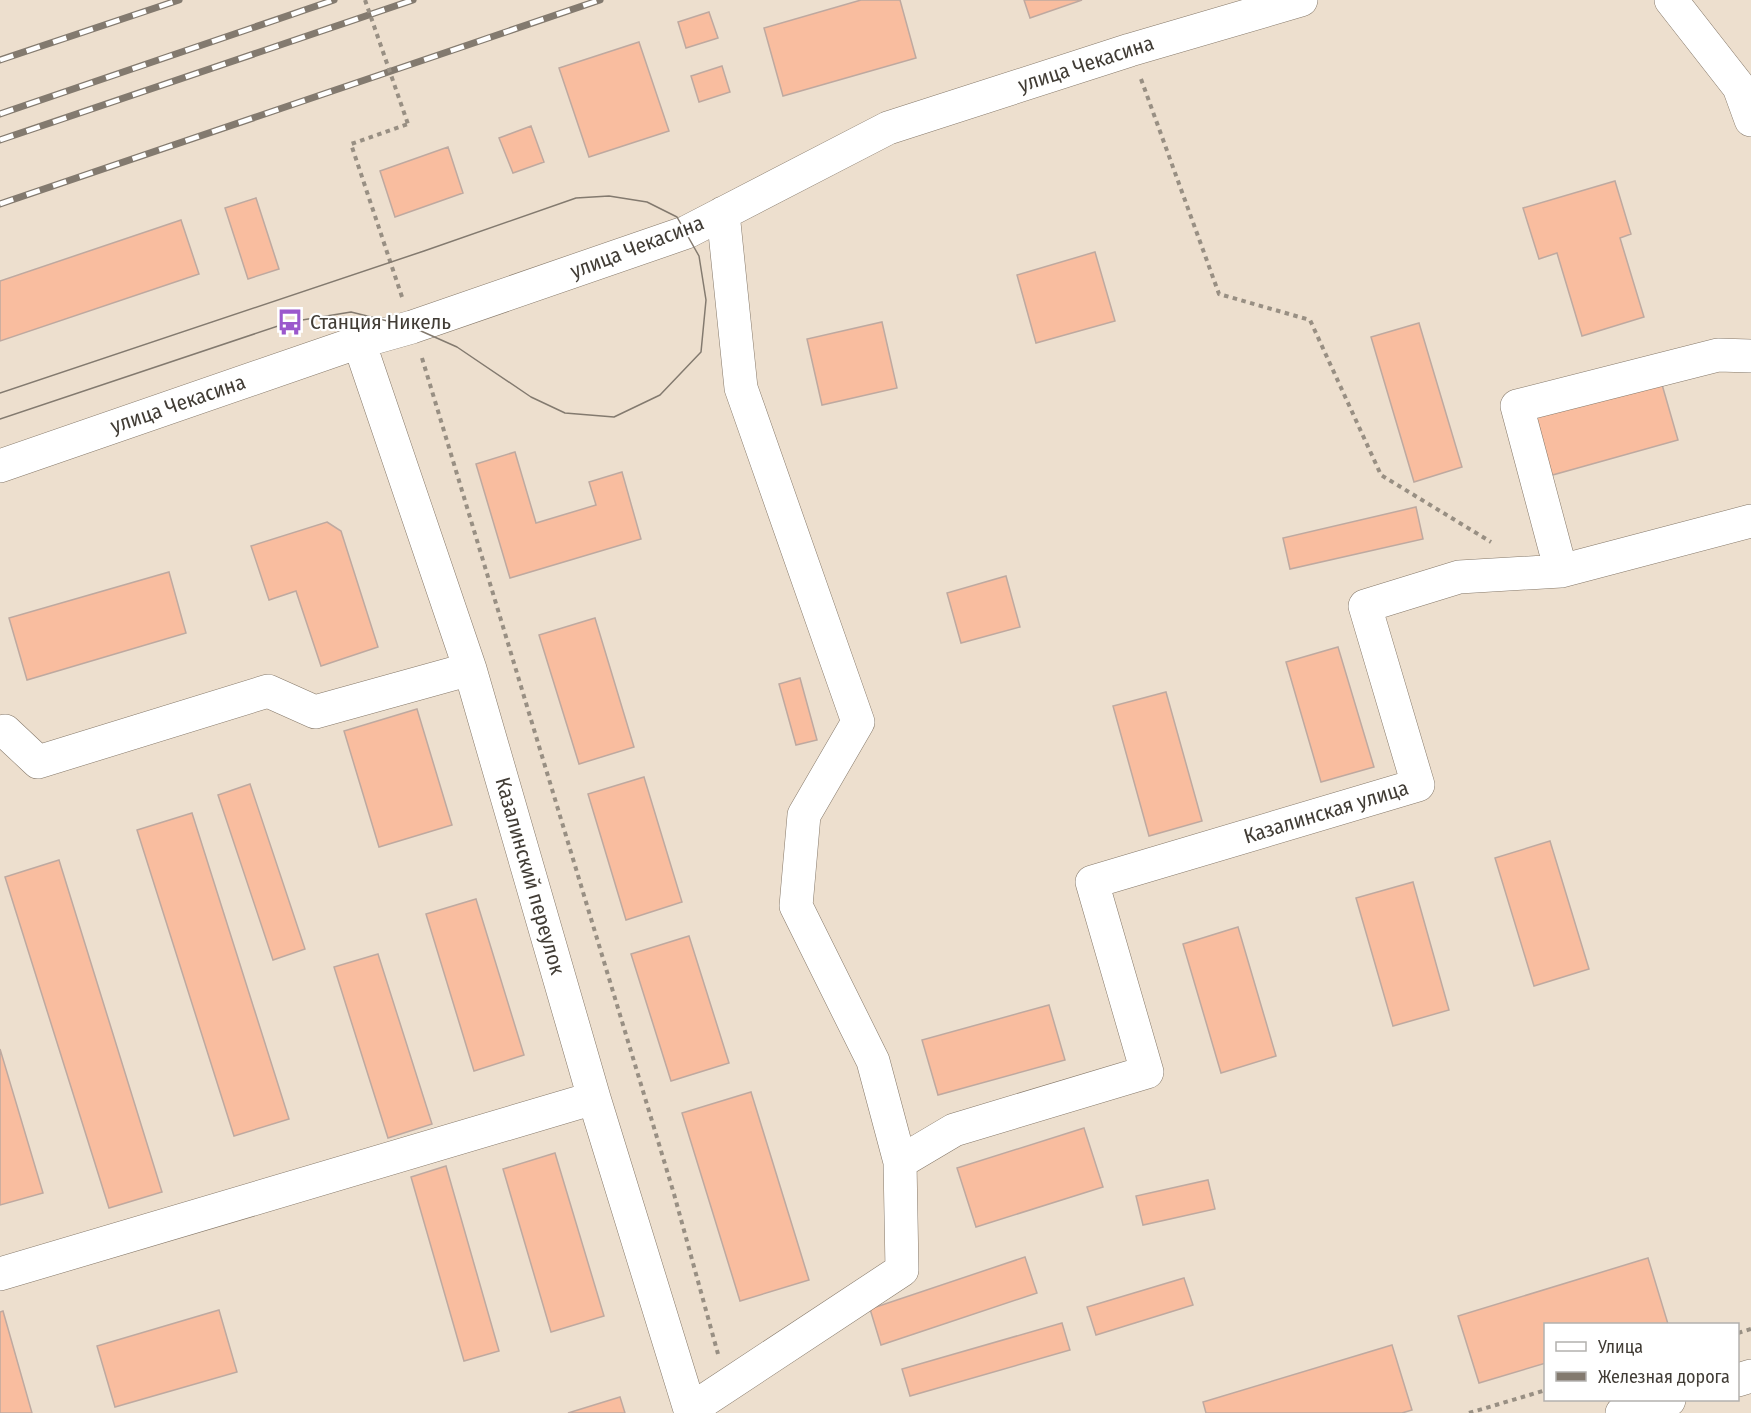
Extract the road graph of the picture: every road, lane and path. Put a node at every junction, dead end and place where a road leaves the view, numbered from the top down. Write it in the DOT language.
graph roads {
  1 [pos="365,0"];
  2 [pos="1301,0"];
  3 [pos="1671,0"];
  4 [pos="1130,50"];
  5 [pos="1751,120"];
  6 [pos="723,213"];
  7 [pos="412,327"];
  8 [pos="359,342"];
  9 [pos="1751,357"];
  10 [pos="0,466"];
  11 [pos="1751,521"];
  12 [pos="1551,572"];
  13 [pos="470,669"];
  14 [pos="0,732"];
  15 [pos="594,1098"];
  16 [pos="900,1162"];
  17 [pos="0,1274"];
  18 [pos="726,1386"];
  19 [pos="1544,1390"];
  20 [pos="1665,1401"];
  21 [pos="691,1411"];
  22 [pos="1469,1413"];
  23 [pos="1622,1413"];
  1 -- 7 [label="path, bridge"];
  2 -- 4 [label="street, улица Чекасина"];
  3 -- 5 [label="street"];
  4 -- 6 [label="street, улица Чекасина"];
  4 -- 12 [label="path"];
  6 -- 7 [label="street, улица Чекасина"];
  6 -- 16 [label="street"];
  7 -- 8 [label="street, улица Чекасина"];
  7 -- 18 [label="path"];
  8 -- 10 [label="street, улица Чекасина"];
  8 -- 13 [label="street, Казалинский переулок"];
  9 -- 12 [label="street"];
  11 -- 12 [label="street, Казалинская улица"];
  12 -- 16 [label="street, Казалинская улица"];
  13 -- 14 [label="street"];
  13 -- 15 [label="street, Казалинский переулок"];
  15 -- 17 [label="street"];
  15 -- 21 [label="street, Казалинский переулок"];
  16 -- 18 [label="street"];
  18 -- 21 [label="street"];
  19 -- 22 [label="path"];
  20 -- 23 [label="street"];
}
